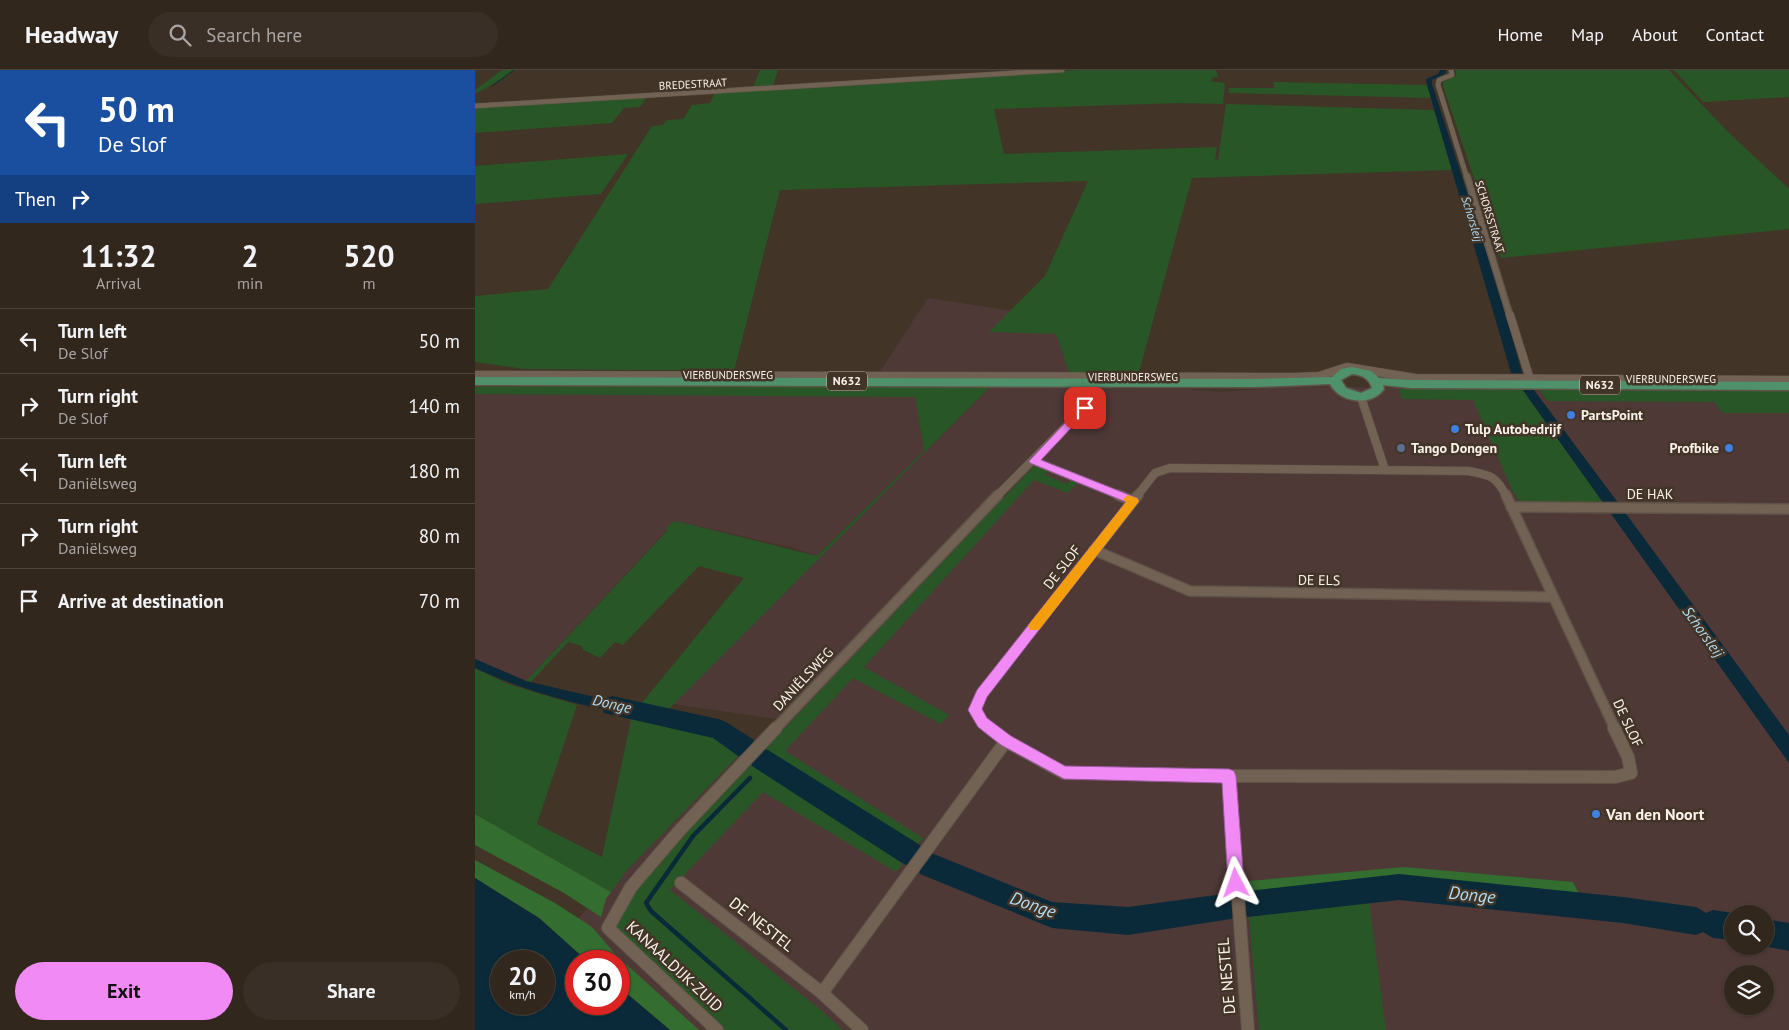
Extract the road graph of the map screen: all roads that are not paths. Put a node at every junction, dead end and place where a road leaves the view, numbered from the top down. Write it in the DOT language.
graph roads {
  1 [pos="1061,70"];
  2 [pos="1451,70"];
  3 [pos="475,106"];
  4 [pos="476,377"];
  5 [pos="1530,379"];
  6 [pos="1254,380"];
  7 [pos="1789,380"];
  8 [pos="1769,383"];
  9 [pos="1336,384"];
  10 [pos="1377,385"];
  11 [pos="1789,386"];
  12 [pos="1097,395"];
  13 [pos="1361,397"];
  14 [pos="1034,461"];
  15 [pos="1385,470"];
  16 [pos="1133,501"];
  17 [pos="1511,507"];
  18 [pos="1789,508"];
  19 [pos="1094,550"];
  20 [pos="1552,597"];
  21 [pos="1006,741"];
  22 [pos="1229,776"];
  23 [pos="681,883"];
  24 [pos="1239,918"];
  25 [pos="608,928"];
  26 [pos="821,993"];
  27 [pos="717,1030"];
  28 [pos="861,1030"];
  29 [pos="1248,1030"];
  1 -- 3 [label="street, BREDESTRAAT"];
  2 -- 5 [label="street, SCHORSSTRAAT"];
  4 -- 6 [label="main road, VIERBUNDERSWEG / N632"];
  5 -- 6 [label="street, VIERBUNDERSWEG"];
  5 -- 8 [label="street, VIERBUNDERSWEG"];
  6 -- 9 [label="main road, VIERBUNDERSWEG / N632"];
  7 -- 8 [label="street, VIERBUNDERSWEG"];
  8 -- 10 [label="main road, VIERBUNDERSWEG / N632"];
  8 -- 11 [label="main road, VIERBUNDERSWEG / N632"];
  9 -- 10 [label="main road, N632"];
  9 -- 13 [label="main road, N632"];
  10 -- 13 [label="main road, N632"];
  12 -- 14 [label="street, DANIËLSWEG"];
  13 -- 15 [label="street"];
  14 -- 16 [label="street"];
  14 -- 25 [label="street, DANIËLSWEG"];
  15 -- 16 [label="street, DE SLOF"];
  15 -- 17 [label="street, DE SLOF"];
  16 -- 19 [label="street, DE SLOF"];
  17 -- 18 [label="street, DE HAK"];
  17 -- 20 [label="street, DE SLOF"];
  19 -- 20 [label="street, DE ELS"];
  19 -- 21 [label="street, DE SLOF"];
  20 -- 22 [label="street, DE SLOF"];
  21 -- 22 [label="street, DE SLOF"];
  21 -- 26 [label="street"];
  22 -- 24 [label="street"];
  23 -- 26 [label="street, DE NESTEL"];
  24 -- 29 [label="street, DE NESTEL"];
  25 -- 27 [label="street, KANAALDIJK-ZUID"];
  26 -- 28 [label="street, DE NESTEL"];
}
